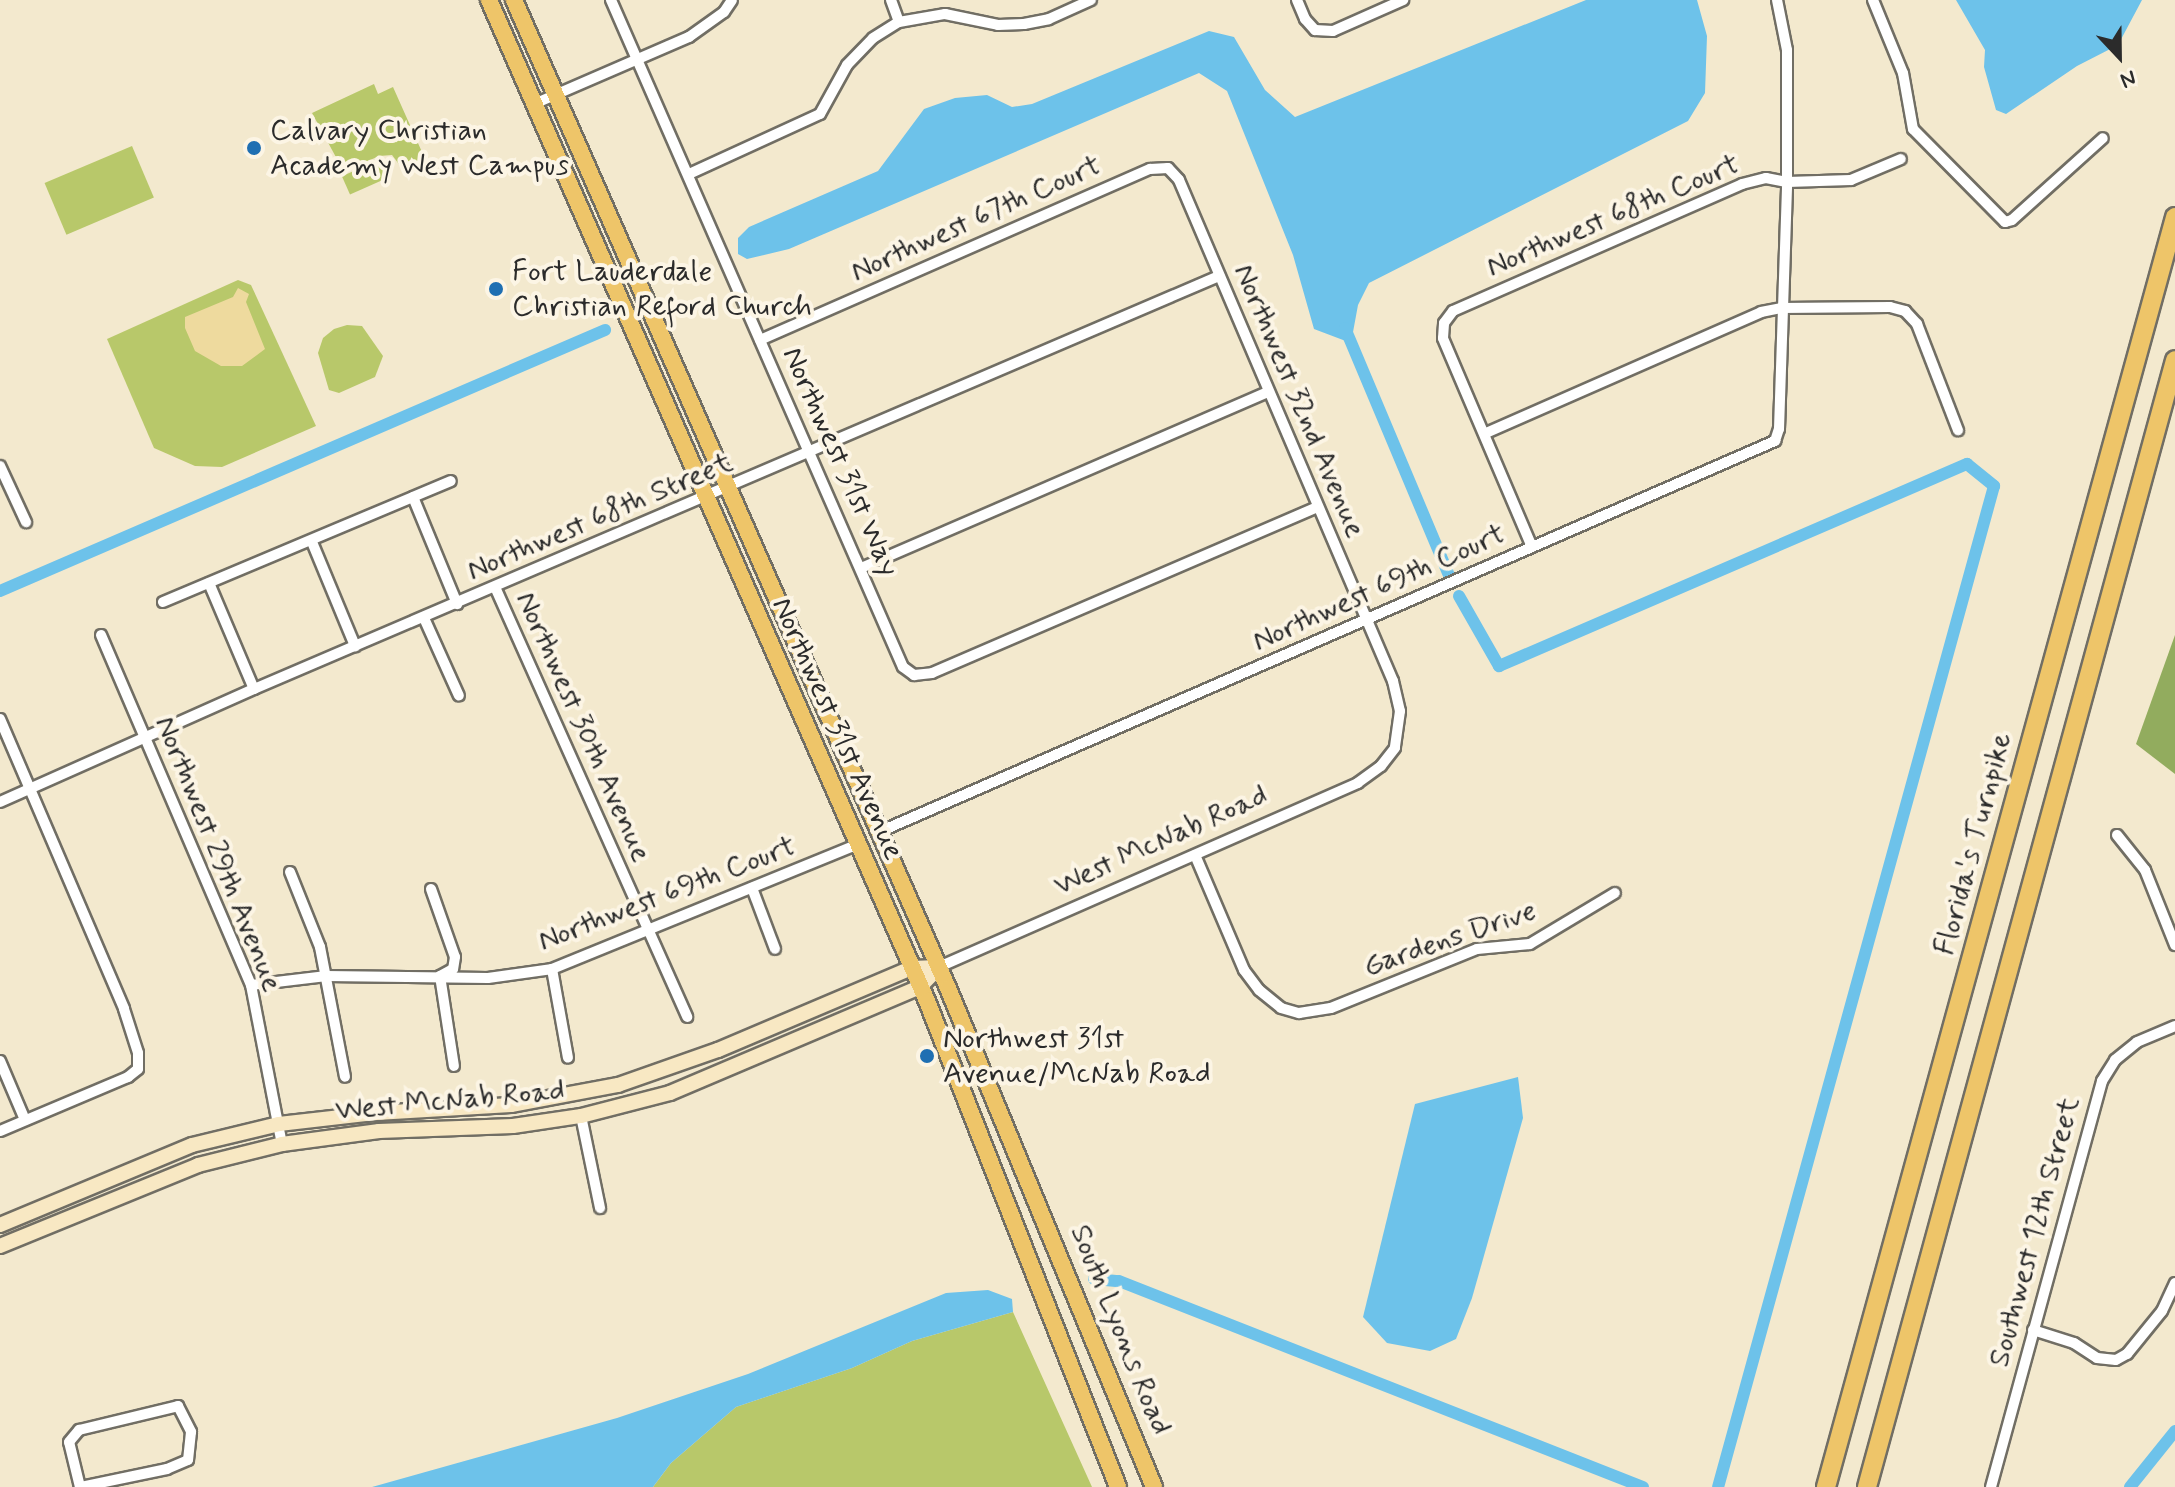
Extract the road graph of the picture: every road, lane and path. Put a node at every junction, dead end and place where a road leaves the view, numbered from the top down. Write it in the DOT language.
graph roads {
  1 [pos="489,0"];
  2 [pos="514,0"];
  3 [pos="611,0"];
  4 [pos="732,0"];
  5 [pos="891,0"];
  6 [pos="1091,0"];
  7 [pos="1297,0"];
  8 [pos="1403,0"];
  9 [pos="1777,0"];
  10 [pos="1873,0"];
  11 [pos="899,22"];
  12 [pos="637,59"];
  13 [pos="556,95"];
  14 [pos="534,104"];
  15 [pos="2103,138"];
  16 [pos="1901,159"];
  17 [pos="1168,168"];
  18 [pos="689,174"];
  19 [pos="1787,182"];
  20 [pos="2175,217"];
  21 [pos="1219,276"];
  22 [pos="1781,308"];
  23 [pos="760,340"];
  24 [pos="2175,360"];
  25 [pos="1268,392"];
  26 [pos="1958,430"];
  27 [pos="1486,433"];
  28 [pos="810,453"];
  29 [pos="0,466"];
  30 [pos="451,481"];
  31 [pos="727,489"];
  32 [pos="413,497"];
  33 [pos="705,499"];
  34 [pos="1318,507"];
  35 [pos="26,522"];
  36 [pos="312,542"];
  37 [pos="1532,547"];
  38 [pos="861,568"];
  39 [pos="209,583"];
  40 [pos="495,587"];
  41 [pos="163,602"];
  42 [pos="457,604"];
  43 [pos="424,618"];
  44 [pos="1369,618"];
  45 [pos="101,635"];
  46 [pos="355,646"];
  47 [pos="254,689"];
  48 [pos="459,696"];
  49 [pos="0,719"];
  50 [pos="146,737"];
  51 [pos="1395,748"];
  52 [pos="29,788"];
  53 [pos="0,802"];
  54 [pos="879,832"];
  55 [pos="2117,835"];
  56 [pos="858,844"];
  57 [pos="1195,855"];
  58 [pos="290,872"];
  59 [pos="752,888"];
  60 [pos="431,889"];
  61 [pos="1615,893"];
  62 [pos="647,931"];
  63 [pos="2175,945"];
  64 [pos="775,949"];
  65 [pos="939,967"];
  66 [pos="911,968"];
  67 [pos="552,969"];
  68 [pos="326,976"];
  69 [pos="440,976"];
  70 [pos="251,985"];
  71 [pos="920,987"];
  72 [pos="687,1017"];
  73 [pos="2175,1026"];
  74 [pos="568,1058"];
  75 [pos="0,1061"];
  76 [pos="454,1066"];
  77 [pos="345,1077"];
  78 [pos="581,1116"];
  79 [pos="25,1120"];
  80 [pos="279,1124"];
  81 [pos="0,1131"];
  82 [pos="282,1144"];
  83 [pos="1035,1194"];
  84 [pos="600,1208"];
  85 [pos="0,1225"];
  86 [pos="0,1246"];
  87 [pos="2175,1283"];
  88 [pos="2033,1330"];
  89 [pos="178,1406"];
  90 [pos="1118,1487"];
  91 [pos="1154,1487"];
  92 [pos="1826,1487"];
  93 [pos="1867,1487"];
  94 [pos="1991,1487"];
  1 -- 14 [label="main road, Northwest 31st Avenue"];
  2 -- 13 [label="main road, Northwest 31st Avenue"];
  3 -- 12 [label="street, Northwest 31st Way"];
  4 -- 12 [label="street"];
  5 -- 11 [label="street"];
  6 -- 11 [label="street"];
  7 -- 8 [label="street"];
  9 -- 19 [label="street"];
  10 -- 15 [label="street"];
  11 -- 18 [label="street"];
  12 -- 13 [label="street"];
  12 -- 18 [label="street, Northwest 31st Way"];
  13 -- 14 [label="street"];
  13 -- 31 [label="main road, Northwest 31st Avenue"];
  14 -- 33 [label="main road, Northwest 31st Avenue"];
  16 -- 19 [label="street, Northwest 68th Court"];
  17 -- 21 [label="street, Northwest 32nd Avenue"];
  17 -- 23 [label="street, Northwest 67th Court"];
  18 -- 23 [label="street, Northwest 31st Way"];
  19 -- 22 [label="street"];
  19 -- 27 [label="street, Northwest 68th Court"];
  20 -- 92 [label="highway, Florida's Turnpike"];
  21 -- 25 [label="street, Northwest 32nd Avenue"];
  21 -- 28 [label="street, Northwest 68th Street"];
  22 -- 26 [label="street"];
  22 -- 27 [label="street"];
  22 -- 37 [label="street, Northwest 69th Court"];
  23 -- 28 [label="street, Northwest 31st Way"];
  24 -- 93 [label="highway"];
  25 -- 34 [label="street, Northwest 32nd Avenue"];
  25 -- 38 [label="street"];
  27 -- 37 [label="street"];
  28 -- 31 [label="street, Northwest 68th Street"];
  28 -- 38 [label="street, Northwest 31st Way"];
  29 -- 35 [label="street"];
  30 -- 32 [label="street"];
  31 -- 33 [label="street, Northwest 68th Street"];
  31 -- 54 [label="main road, Northwest 31st Avenue"];
  32 -- 36 [label="street"];
  32 -- 42 [label="street"];
  33 -- 40 [label="street, Northwest 68th Street"];
  33 -- 56 [label="main road, Northwest 31st Avenue"];
  34 -- 38 [label="street, Northwest 31st Way"];
  34 -- 44 [label="street, Northwest 32nd Avenue"];
  36 -- 39 [label="street"];
  36 -- 46 [label="street"];
  37 -- 44 [label="street, Northwest 69th Court"];
  39 -- 41 [label="street"];
  39 -- 47 [label="street"];
  40 -- 42 [label="street, Northwest 68th Street"];
  40 -- 62 [label="street, Northwest 30th Avenue"];
  42 -- 43 [label="street, Northwest 68th Street"];
  43 -- 46 [label="street, Northwest 68th Street"];
  43 -- 48 [label="street"];
  44 -- 51 [label="street, Northwest 32nd Avenue"];
  44 -- 54 [label="street, Northwest 69th Court"];
  45 -- 50 [label="street, Northwest 29th Avenue"];
  46 -- 47 [label="street, Northwest 68th Street"];
  47 -- 50 [label="street, Northwest 68th Street"];
  49 -- 52 [label="street"];
  50 -- 52 [label="street, Northwest 68th Street"];
  50 -- 70 [label="street, Northwest 29th Avenue"];
  51 -- 57 [label="street, West McNab Road"];
  52 -- 53 [label="street, Northwest 68th Street"];
  52 -- 79 [label="street"];
  54 -- 65 [label="main road, Northwest 31st Avenue"];
  55 -- 63 [label="street"];
  56 -- 59 [label="street, Northwest 69th Court"];
  56 -- 66 [label="main road, Northwest 31st Avenue"];
  57 -- 61 [label="street, Gardens Drive"];
  57 -- 65 [label="street, West McNab Road"];
  58 -- 68 [label="street"];
  59 -- 62 [label="street, Northwest 69th Court"];
  59 -- 64 [label="street"];
  60 -- 69 [label="street"];
  62 -- 67 [label="street, Northwest 69th Court"];
  62 -- 72 [label="street, Northwest 30th Avenue"];
  65 -- 66 [label="main road, West McNab Road"];
  65 -- 71 [label="main road, West McNab Road"];
  65 -- 83 [label="main road, Northwest 31st Avenue"];
  66 -- 71 [label="main road, Northwest 31st Avenue"];
  66 -- 80 [label="main road, West McNab Road"];
  67 -- 69 [label="street, Northwest 69th Court"];
  67 -- 74 [label="street"];
  68 -- 69 [label="street, Northwest 69th Court"];
  68 -- 70 [label="street, Northwest 69th Court"];
  68 -- 77 [label="street"];
  69 -- 76 [label="street"];
  70 -- 80 [label="street, Northwest 29th Avenue"];
  71 -- 78 [label="main road, West McNab Road"];
  71 -- 90 [label="main road, Northwest 31st Avenue"];
  73 -- 88 [label="street, Southwest 12th Street"];
  75 -- 79 [label="street"];
  78 -- 82 [label="main road, West McNab Road"];
  78 -- 84 [label="street"];
  79 -- 81 [label="street"];
  80 -- 82 [label="street, Northwest 29th Avenue"];
  80 -- 85 [label="main road, West McNab Road"];
  82 -- 86 [label="main road, West McNab Road"];
  83 -- 91 [label="main road, South Lyons Road"];
  87 -- 88 [label="street"];
  88 -- 94 [label="street, Southwest 12th Street"];
  89 -- 89 [label="street"];
}
